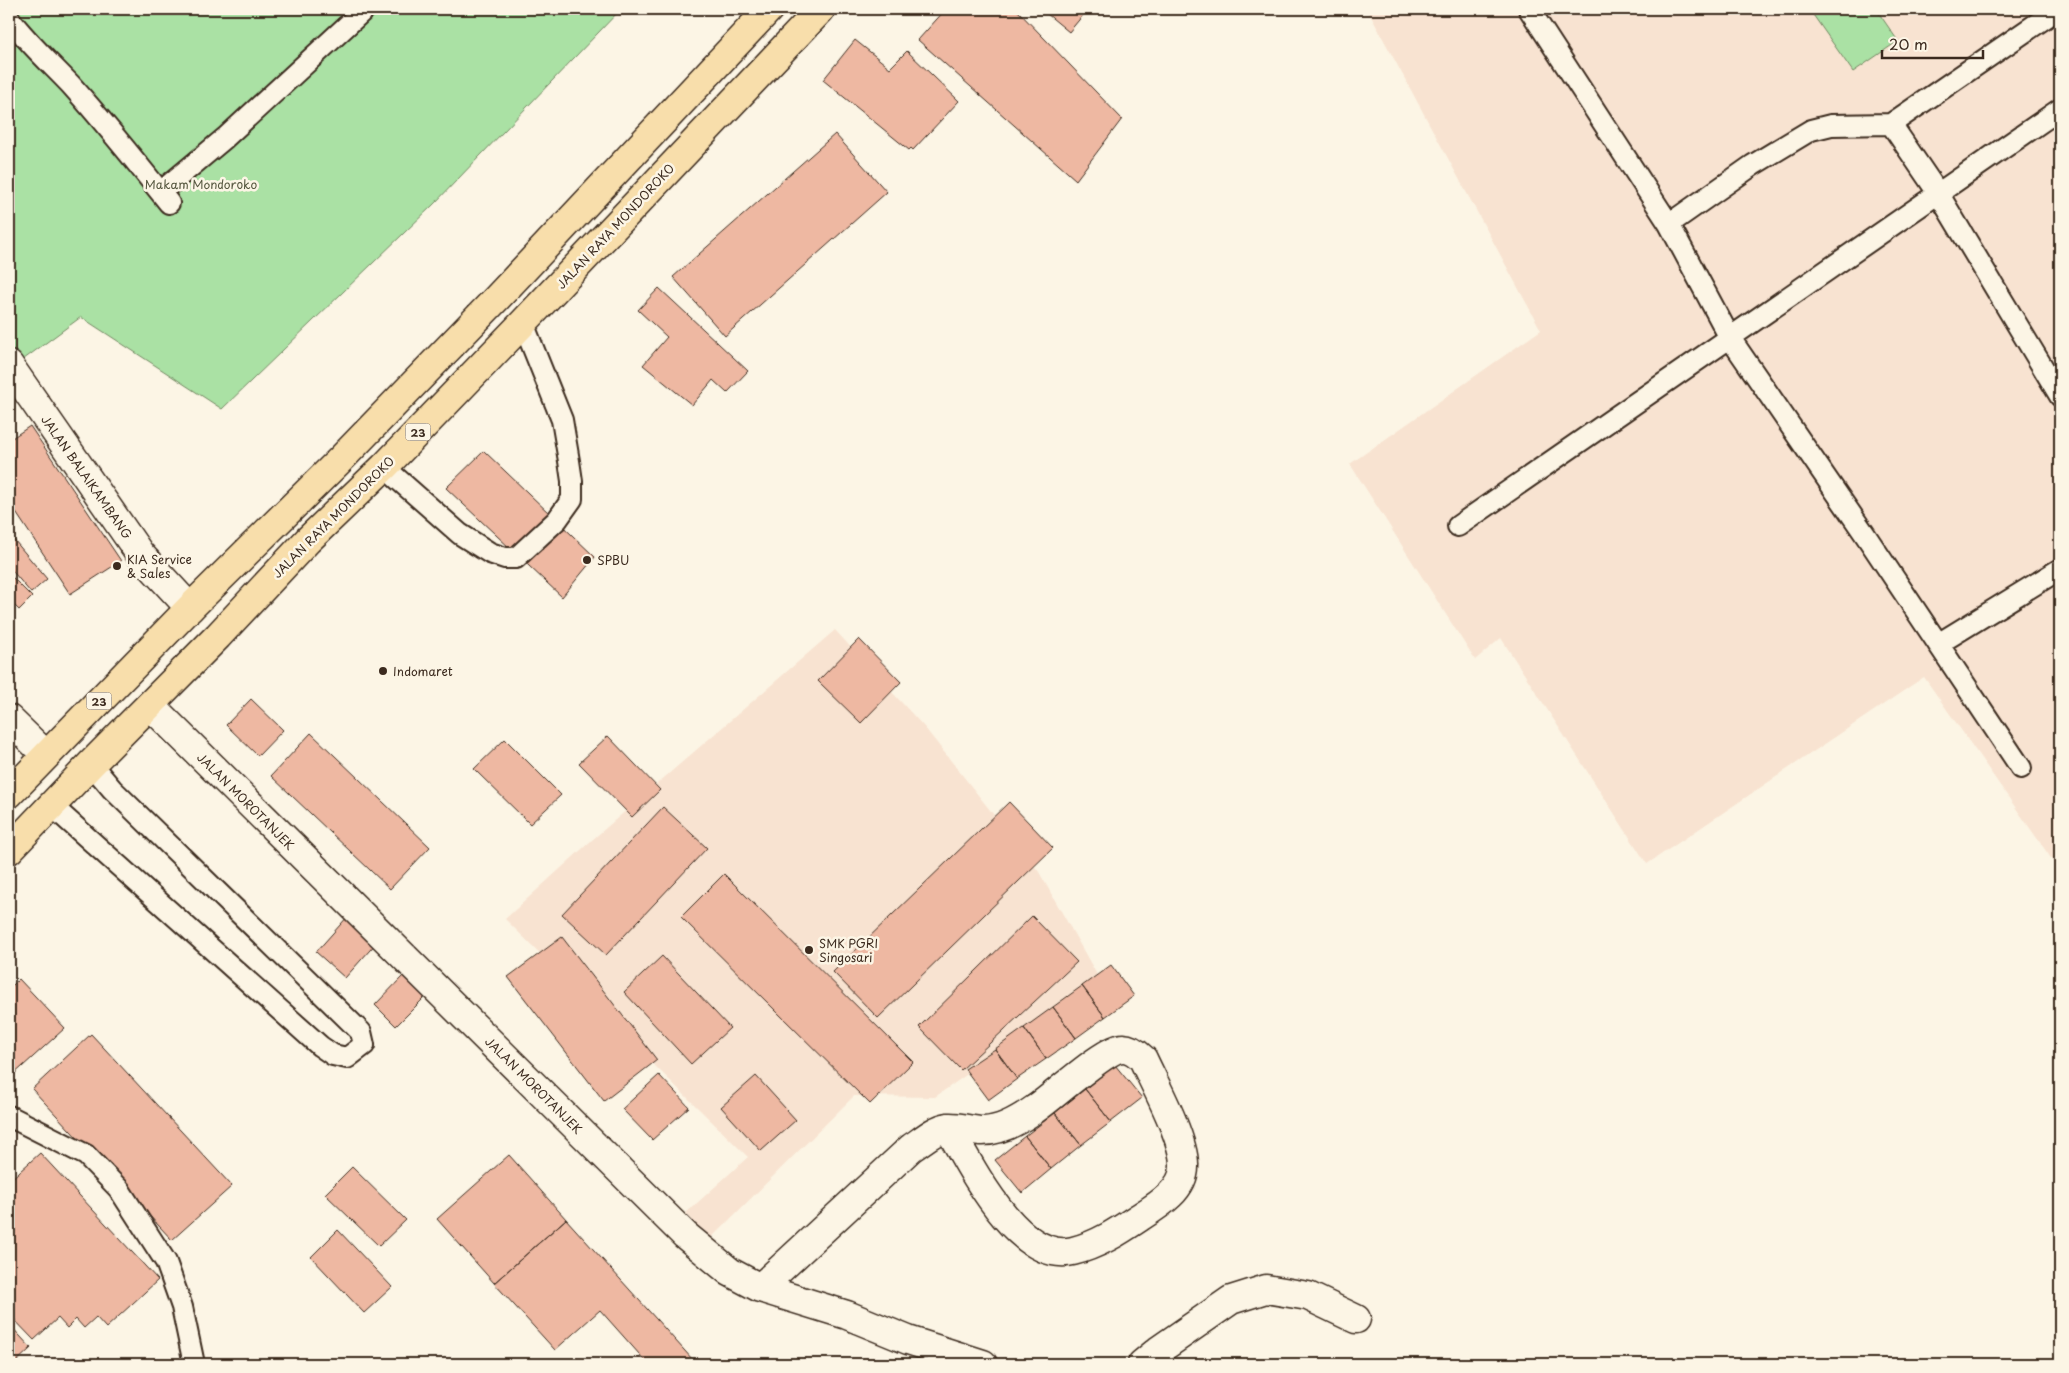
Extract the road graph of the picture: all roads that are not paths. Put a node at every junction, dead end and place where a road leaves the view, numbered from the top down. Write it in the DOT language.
graph roads {
  1 [pos="364,9"];
  2 [pos="769,9"];
  3 [pos="821,9"];
  4 [pos="1529,9"];
  5 [pos="2058,9"];
  6 [pos="9,18"];
  7 [pos="2060,109"];
  8 [pos="1891,124"];
  9 [pos="1938,192"];
  10 [pos="1669,224"];
  11 [pos="497,298"];
  12 [pos="523,323"];
  13 [pos="1730,338"];
  14 [pos="9,365"];
  15 [pos="2060,396"];
  16 [pos="384,467"];
  17 [pos="1458,526"];
  18 [pos="2060,569"];
  19 [pos="190,608"];
  20 [pos="218,636"];
  21 [pos="1938,644"];
  22 [pos="150,705"];
  23 [pos="9,719"];
  24 [pos="46,756"];
  25 [pos="91,764"];
  26 [pos="2021,768"];
  27 [pos="11,787"];
  28 [pos="52,806"];
  29 [pos="9,850"];
  30 [pos="9,1116"];
  31 [pos="948,1127"];
  32 [pos="760,1288"];
  33 [pos="1356,1320"];
  34 [pos="194,1364"];
  35 [pos="981,1364"];
  36 [pos="1142,1364"];
  1 -- 6 [label="lane"];
  2 -- 11 [label="highway, 23"];
  3 -- 12 [label="highway, JALAN RAYA MONDOROKO / 23"];
  4 -- 10 [label="lane"];
  5 -- 8 [label="lane"];
  7 -- 9 [label="lane"];
  8 -- 9 [label="lane"];
  8 -- 10 [label="lane"];
  9 -- 13 [label="lane"];
  9 -- 15 [label="lane"];
  10 -- 13 [label="lane"];
  11 -- 12 [label="highway"];
  11 -- 19 [label="highway, 23"];
  12 -- 16 [label="highway, JALAN RAYA MONDOROKO / 23"];
  12 -- 16 [label="lane"];
  13 -- 17 [label="lane"];
  13 -- 21 [label="lane"];
  14 -- 19 [label="street, JALAN BALAIKAMBANG"];
  16 -- 20 [label="highway, JALAN RAYA MONDOROKO / 23"];
  18 -- 21 [label="lane"];
  19 -- 20 [label="highway"];
  19 -- 24 [label="highway, 23"];
  20 -- 22 [label="highway, JALAN RAYA MONDOROKO / 23"];
  21 -- 26 [label="lane"];
  22 -- 25 [label="highway, JALAN RAYA MONDOROKO / 23"];
  22 -- 32 [label="street, JALAN MOROTANJEK"];
  23 -- 24 [label="street"];
  24 -- 27 [label="highway, 23"];
  25 -- 28 [label="highway, JALAN RAYA MONDOROKO / 23"];
  25 -- 28 [label="lane"];
  28 -- 29 [label="highway, JALAN RAYA MONDOROKO / 23"];
  30 -- 34 [label="lane"];
  31 -- 31 [label="street"];
  31 -- 32 [label="street"];
  32 -- 35 [label="street, JALAN MOROTANJEK"];
  33 -- 36 [label="street"];
}
